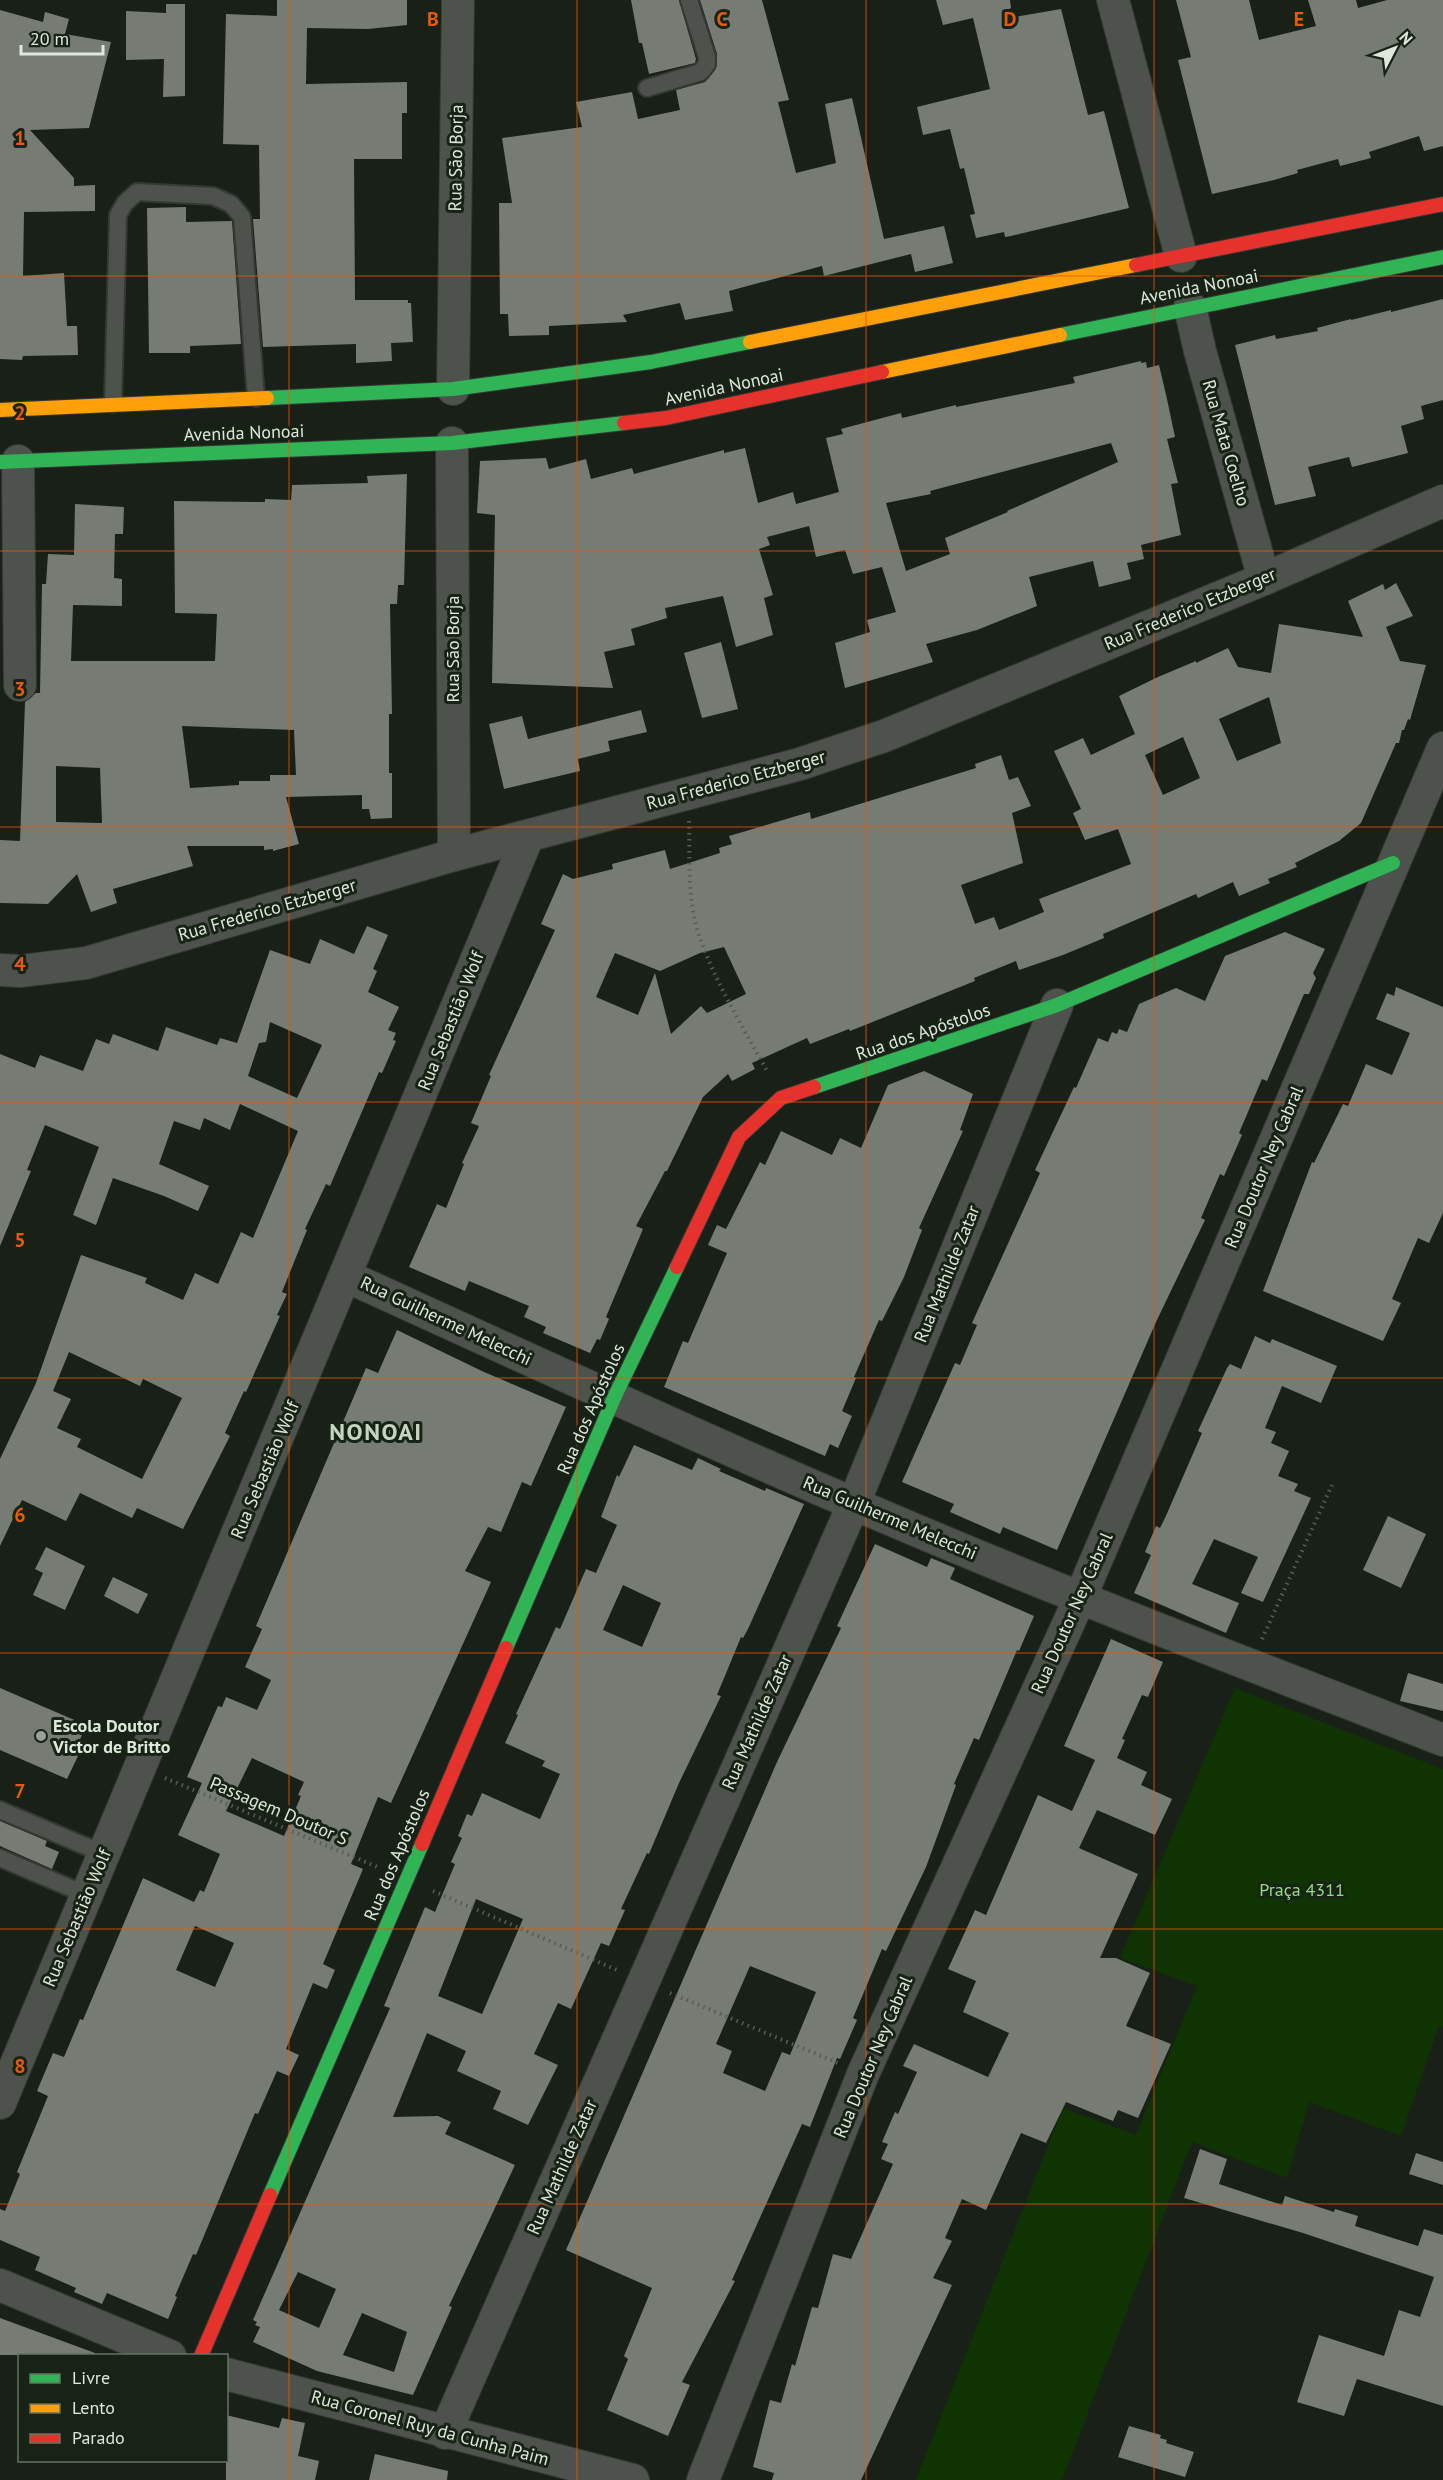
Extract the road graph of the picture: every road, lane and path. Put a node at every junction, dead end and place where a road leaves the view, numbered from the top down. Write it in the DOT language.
graph roads {
  1 [pos="458,0"];
  2 [pos="689,0"];
  3 [pos="1113,0"];
  4 [pos="647,88"];
  5 [pos="1443,204"];
  6 [pos="1181,256"];
  7 [pos="1443,257"];
  8 [pos="1190,307"];
  9 [pos="453,389"];
  10 [pos="256,398"];
  11 [pos="113,404"];
  12 [pos="0,410"];
  13 [pos="452,442"];
  14 [pos="9,461"];
  15 [pos="1443,501"];
  16 [pos="1264,579"];
  17 [pos="20,685"];
  18 [pos="1443,748"];
  19 [pos="688,794"];
  20 [pos="528,836"];
  21 [pos="454,855"];
  22 [pos="1394,863"];
  23 [pos="0,970"];
  24 [pos="1057,1005"];
  25 [pos="781,1098"];
  26 [pos="346,1276"];
  27 [pos="614,1398"];
  28 [pos="1332,1485"];
  29 [pos="854,1503"];
  30 [pos="1080,1598"];
  31 [pos="1251,1664"];
  32 [pos="1443,1740"];
  33 [pos="141,1767"];
  34 [pos="0,1810"];
  35 [pos="104,1854"];
  36 [pos="0,1858"];
  37 [pos="406,1879"];
  38 [pos="87,1895"];
  39 [pos="0,2103"];
  40 [pos="0,2284"];
  41 [pos="168,2354"];
  42 [pos="201,2354"];
  43 [pos="228,2375"];
  44 [pos="445,2433"];
  45 [pos="633,2480"];
  46 [pos="703,2480"];
  1 -- 9 [label="street, Rua São Borja"];
  2 -- 4 [label="lane"];
  3 -- 6 [label="street"];
  5 -- 6 [label="main road, Avenida Nonoai"];
  6 -- 9 [label="main road, Avenida Nonoai"];
  7 -- 8 [label="main road, Avenida Nonoai"];
  8 -- 13 [label="main road, Avenida Nonoai"];
  8 -- 16 [label="street, Rua Mata Coelho"];
  9 -- 10 [label="main road, Avenida Nonoai"];
  10 -- 11 [label="main road, Avenida Nonoai"];
  10 -- 11 [label="lane"];
  11 -- 12 [label="main road, Avenida Nonoai"];
  13 -- 14 [label="main road, Avenida Nonoai"];
  13 -- 21 [label="street, Rua São Borja"];
  14 -- 17 [label="street"];
  15 -- 16 [label="street, Rua Frederico Etzberger"];
  16 -- 19 [label="street, Rua Frederico Etzberger"];
  18 -- 22 [label="street, Rua Doutor Ney Cabral"];
  19 -- 20 [label="street, Rua Frederico Etzberger"];
  19 -- 25 [label="path"];
  20 -- 21 [label="street, Rua Frederico Etzberger"];
  20 -- 26 [label="street, Rua Sebastião Wolf"];
  21 -- 23 [label="street, Rua Frederico Etzberger"];
  22 -- 24 [label="main road, Rua dos Apóstolos"];
  22 -- 30 [label="street, Rua Doutor Ney Cabral"];
  24 -- 25 [label="main road, Rua dos Apóstolos"];
  24 -- 29 [label="street, Rua Mathilde Zatar"];
  25 -- 27 [label="main road, Rua dos Apóstolos"];
  26 -- 27 [label="street, Rua Guilherme Melecchi"];
  26 -- 33 [label="street, Rua Sebastião Wolf"];
  27 -- 29 [label="street, Rua Guilherme Melecchi"];
  27 -- 37 [label="main road, Rua dos Apóstolos"];
  28 -- 31 [label="path"];
  29 -- 30 [label="street, Rua Guilherme Melecchi"];
  29 -- 44 [label="street, Rua Mathilde Zatar"];
  30 -- 31 [label="street, Rua Guilherme Melecchi"];
  30 -- 46 [label="street, Rua Doutor Ney Cabral"];
  31 -- 32 [label="street, Rua Guilherme Melecchi"];
  33 -- 35 [label="street, Rua Sebastião Wolf"];
  33 -- 37 [label="path, Passagem Doutor S"];
  34 -- 35 [label="lane"];
  35 -- 38 [label="street, Rua Sebastião Wolf"];
  36 -- 38 [label="lane"];
  37 -- 42 [label="main road, Rua dos Apóstolos"];
  38 -- 39 [label="street, Rua Sebastião Wolf"];
  40 -- 41 [label="street"];
  43 -- 44 [label="street, Rua Coronel Ruy da Cunha Paim"];
  44 -- 45 [label="street, Rua Coronel Ruy da Cunha Paim"];
}
